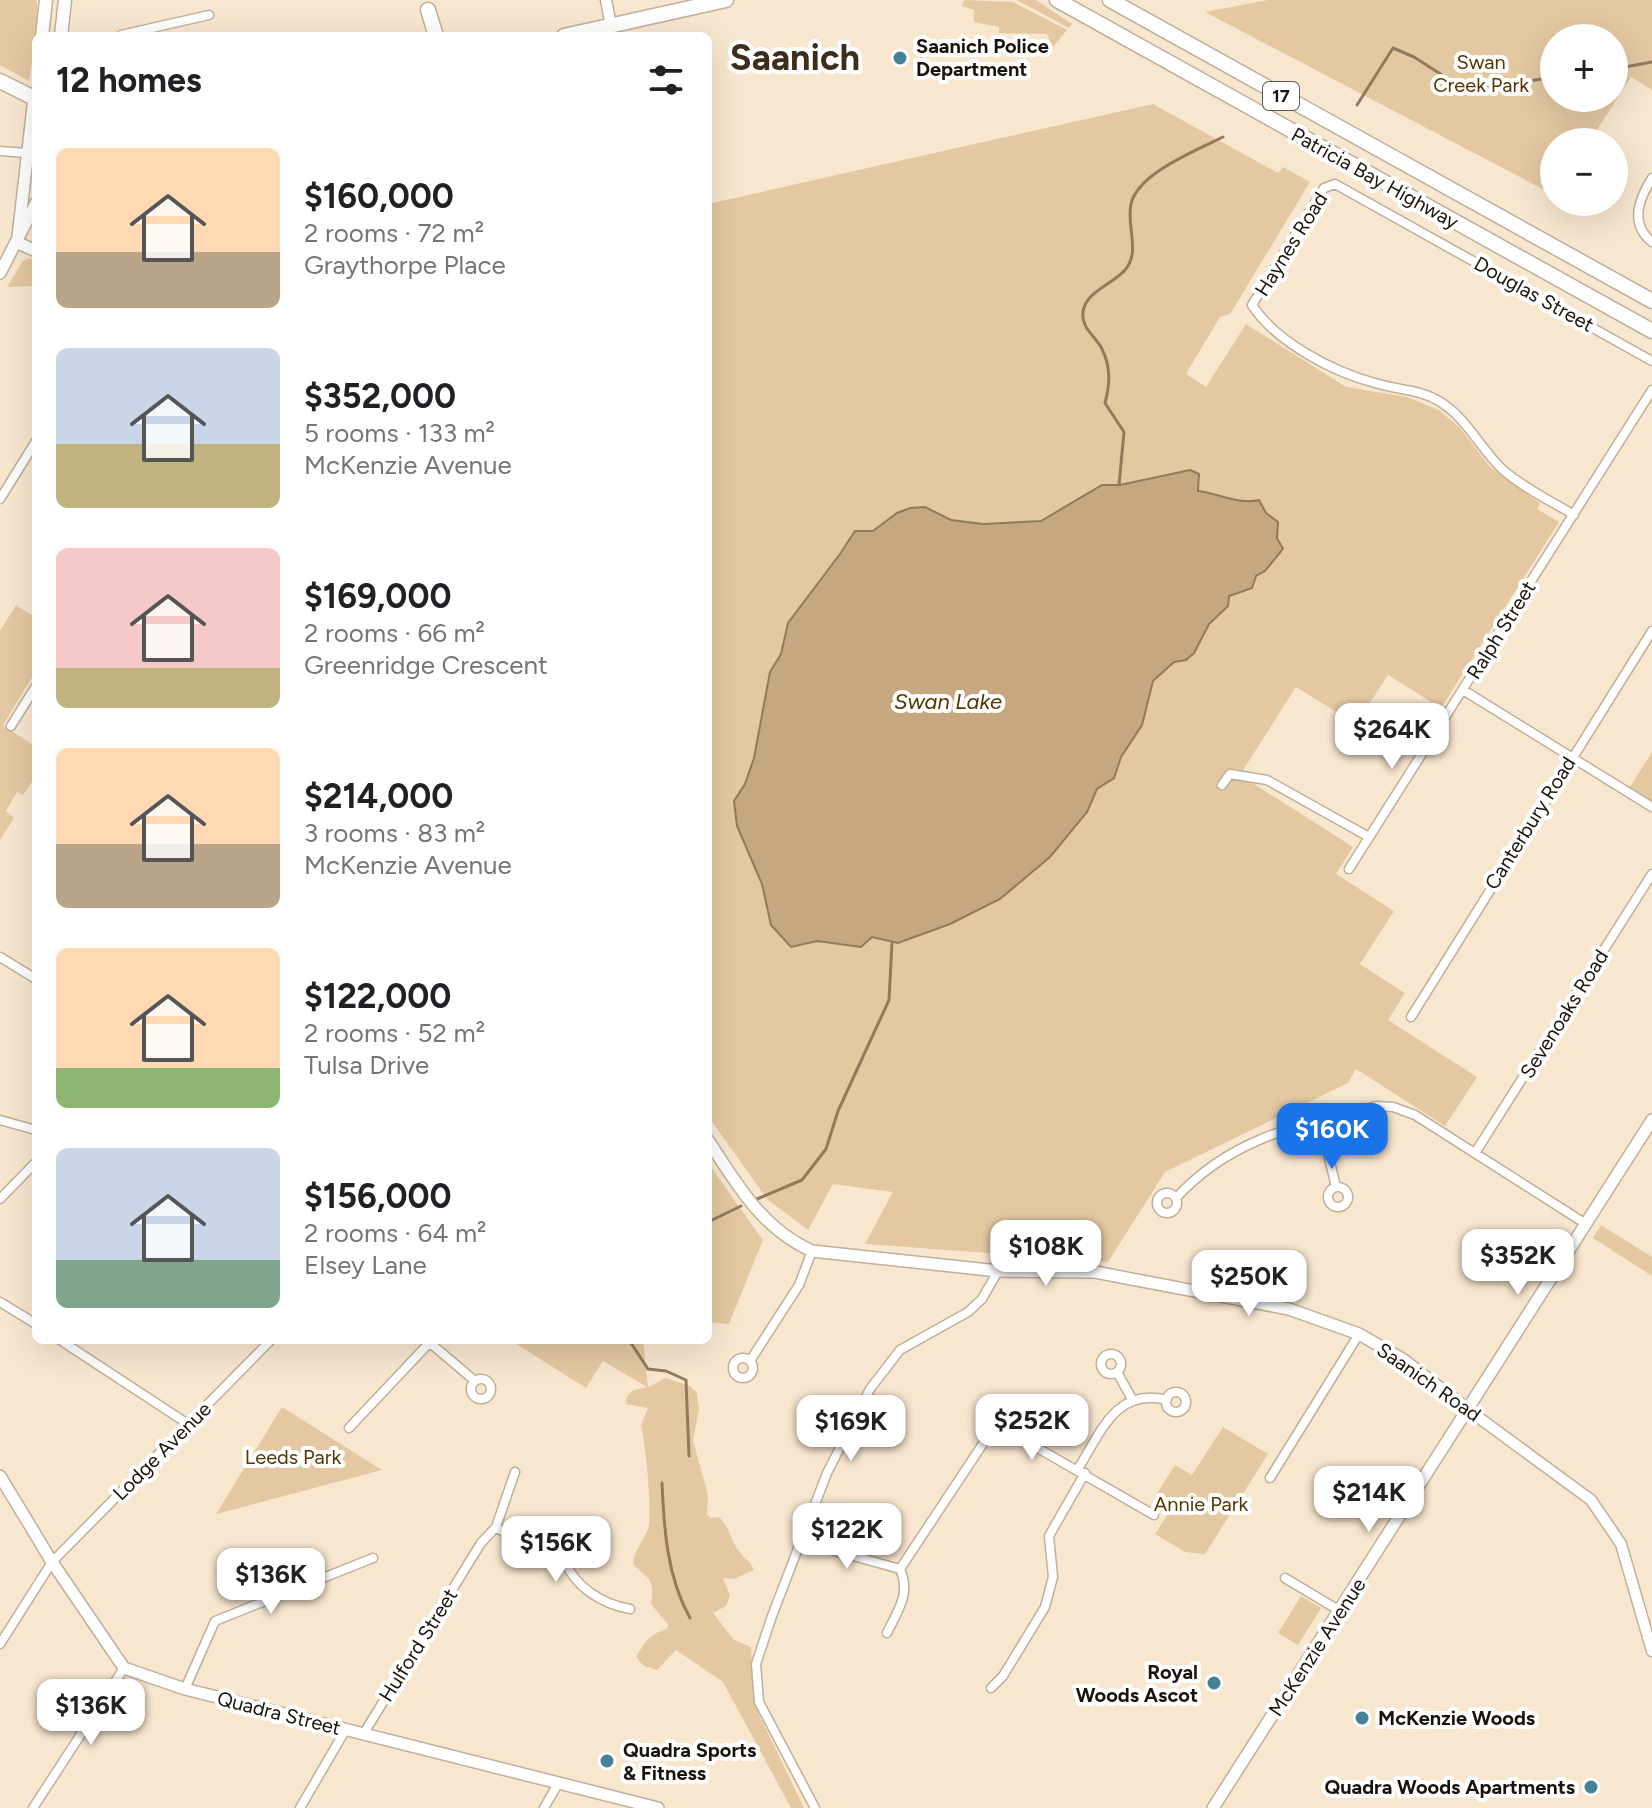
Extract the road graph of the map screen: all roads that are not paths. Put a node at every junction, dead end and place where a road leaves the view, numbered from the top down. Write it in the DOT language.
graph roads {
  1 [pos="46,0"];
  2 [pos="65,0"];
  3 [pos="606,0"];
  4 [pos="1057,0"];
  5 [pos="1110,0"];
  6 [pos="717,1"];
  7 [pos="428,10"];
  8 [pos="209,15"];
  9 [pos="611,26"];
  10 [pos="164,31"];
  11 [pos="42,32"];
  12 [pos="61,32"];
  13 [pos="435,32"];
  14 [pos="583,32"];
  15 [pos="0,81"];
  16 [pos="32,93"];
  17 [pos="32,116"];
  18 [pos="0,151"];
  19 [pos="27,153"];
  20 [pos="1652,178"];
  21 [pos="1330,185"];
  22 [pos="1454,189"];
  23 [pos="32,212"];
  24 [pos="17,240"];
  25 [pos="1652,242"];
  26 [pos="32,249"];
  27 [pos="5,260"];
  28 [pos="1525,261"];
  29 [pos="0,273"];
  30 [pos="1652,290"];
  31 [pos="1652,301"];
  32 [pos="1652,331"];
  33 [pos="1652,340"];
  34 [pos="1652,361"];
  35 [pos="1652,390"];
  36 [pos="32,447"];
  37 [pos="0,499"];
  38 [pos="1574,515"];
  39 [pos="1652,631"];
  40 [pos="1463,690"];
  41 [pos="32,692"];
  42 [pos="11,726"];
  43 [pos="1571,756"];
  44 [pos="1222,785"];
  45 [pos="1652,807"];
  46 [pos="1369,837"];
  47 [pos="1349,869"];
  48 [pos="1652,874"];
  49 [pos="0,957"];
  50 [pos="32,977"];
  51 [pos="1411,1017"];
  52 [pos="0,1120"];
  53 [pos="1320,1120"];
  54 [pos="1652,1120"];
  55 [pos="32,1129"];
  56 [pos="712,1146"];
  57 [pos="1475,1153"];
  58 [pos="32,1166"];
  59 [pos="1336,1187"];
  60 [pos="1176,1198"];
  61 [pos="0,1199"];
  62 [pos="1586,1224"];
  63 [pos="812,1251"];
  64 [pos="998,1271"];
  65 [pos="0,1302"];
  66 [pos="32,1322"];
  67 [pos="1359,1334"];
  68 [pos="66,1344"];
  69 [pos="267,1344"];
  70 [pos="428,1344"];
  71 [pos="434,1344"];
  72 [pos="750,1361"];
  73 [pos="1117,1372"];
  74 [pos="475,1381"];
  75 [pos="1132,1399"];
  76 [pos="1167,1400"];
  77 [pos="1467,1409"];
  78 [pos="188,1424"];
  79 [pos="349,1428"];
  80 [pos="1081,1471"];
  81 [pos="515,1472"];
  82 [pos="0,1476"];
  83 [pos="1270,1478"];
  84 [pos="1154,1515"];
  85 [pos="496,1527"];
  86 [pos="803,1542"];
  87 [pos="373,1558"];
  88 [pos="52,1562"];
  89 [pos="900,1569"];
  90 [pos="1285,1578"];
  91 [pos="630,1609"];
  92 [pos="1340,1611"];
  93 [pos="887,1633"];
  94 [pos="0,1644"];
  95 [pos="1652,1651"];
  96 [pos="124,1668"];
  97 [pos="991,1688"];
  98 [pos="185,1689"];
  99 [pos="346,1729"];
  100 [pos="364,1733"];
  101 [pos="559,1782"];
  102 [pos="33,1808"];
  103 [pos="300,1808"];
  104 [pos="544,1808"];
  105 [pos="658,1808"];
  106 [pos="815,1808"];
  107 [pos="1213,1808"];
  1 -- 11 [label="main road"];
  2 -- 12 [label="main road"];
  3 -- 9 [label="street"];
  4 -- 28 [label="highway, Patricia Bay Highway / 17"];
  5 -- 22 [label="highway, Patricia Bay Highway / 17"];
  6 -- 9 [label="highway"];
  7 -- 13 [label="highway"];
  8 -- 10 [label="street"];
  9 -- 14 [label="highway"];
  15 -- 16 [label="highway"];
  17 -- 19 [label="main road"];
  18 -- 19 [label="street"];
  19 -- 24 [label="main road"];
  20 -- 25 [label="street"];
  21 -- 34 [label="street, Douglas Street"];
  21 -- 38 [label="street, Haynes Road"];
  22 -- 30 [label="highway"];
  22 -- 31 [label="highway, Patricia Bay Highway / 17"];
  23 -- 24 [label="main road"];
  24 -- 26 [label="main road"];
  24 -- 27 [label="main road"];
  27 -- 29 [label="main road"];
  28 -- 32 [label="highway, Patricia Bay Highway / 17"];
  28 -- 33 [label="highway"];
  35 -- 38 [label="street, Ralph Street"];
  36 -- 37 [label="street"];
  38 -- 40 [label="street, Ralph Street"];
  39 -- 43 [label="street, Canterbury Road"];
  40 -- 43 [label="street"];
  40 -- 46 [label="street, Ralph Street"];
  41 -- 42 [label="street"];
  43 -- 45 [label="street"];
  43 -- 51 [label="street, Canterbury Road"];
  44 -- 46 [label="street"];
  46 -- 47 [label="street, Ralph Street"];
  48 -- 57 [label="street, Sevenoaks Road"];
  49 -- 50 [label="street"];
  52 -- 55 [label="street"];
  53 -- 57 [label="street"];
  53 -- 59 [label="street"];
  53 -- 60 [label="street"];
  54 -- 62 [label="main road, McKenzie Avenue"];
  56 -- 63 [label="main road, Saanich Road"];
  57 -- 62 [label="street"];
  58 -- 61 [label="street"];
  62 -- 77 [label="main road, McKenzie Avenue"];
  63 -- 64 [label="main road, Saanich Road"];
  63 -- 72 [label="street"];
  64 -- 67 [label="main road, Saanich Road"];
  64 -- 86 [label="street"];
  65 -- 66 [label="street"];
  67 -- 77 [label="main road, Saanich Road"];
  67 -- 83 [label="street"];
  68 -- 78 [label="street"];
  69 -- 78 [label="street, Lodge Avenue"];
  70 -- 79 [label="street"];
  71 -- 74 [label="street"];
  73 -- 75 [label="street"];
  75 -- 76 [label="street"];
  75 -- 80 [label="street"];
  77 -- 92 [label="main road, McKenzie Avenue"];
  77 -- 95 [label="street, Saanich Road"];
  78 -- 88 [label="street, Lodge Avenue"];
  80 -- 84 [label="street"];
  80 -- 89 [label="street"];
  80 -- 97 [label="street"];
  81 -- 85 [label="street, Hulford Street"];
  82 -- 88 [label="main road"];
  85 -- 91 [label="street"];
  85 -- 100 [label="street, Hulford Street"];
  86 -- 89 [label="street"];
  86 -- 106 [label="street"];
  87 -- 98 [label="street"];
  88 -- 94 [label="street, Lodge Avenue"];
  88 -- 96 [label="main road"];
  89 -- 93 [label="street"];
  90 -- 92 [label="street"];
  92 -- 107 [label="main road, McKenzie Avenue"];
  96 -- 98 [label="main road, Quadra Street"];
  96 -- 102 [label="street"];
  98 -- 99 [label="main road, Quadra Street"];
  99 -- 100 [label="main road, Quadra Street"];
  99 -- 103 [label="street"];
  100 -- 101 [label="main road, Quadra Street"];
  101 -- 104 [label="street"];
  101 -- 105 [label="main road, Quadra Street"];
}
